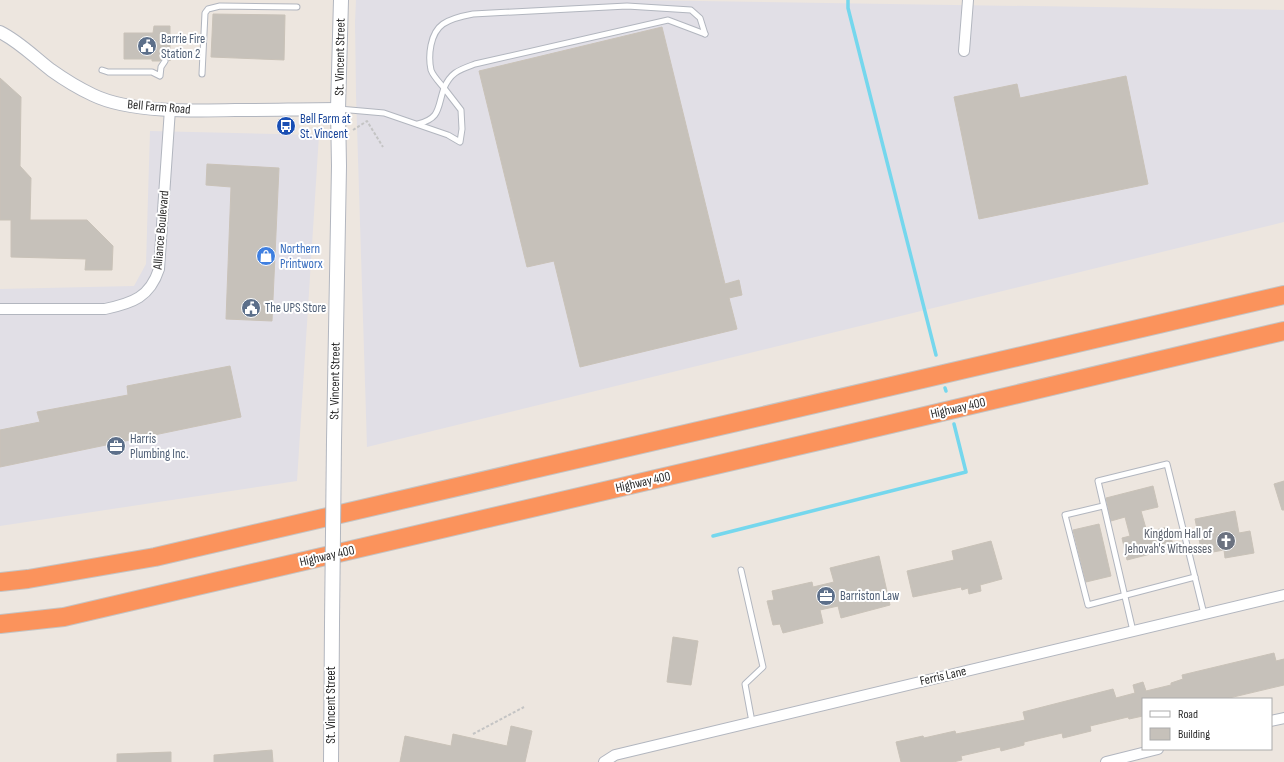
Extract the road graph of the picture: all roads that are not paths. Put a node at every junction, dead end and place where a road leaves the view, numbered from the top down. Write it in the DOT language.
graph roads {
  1 [pos="341,0"];
  2 [pos="968,0"];
  3 [pos="297,7"];
  4 [pos="0,32"];
  5 [pos="964,51"];
  6 [pos="158,61"];
  7 [pos="164,61"];
  8 [pos="161,68"];
  9 [pos="102,70"];
  10 [pos="202,74"];
  11 [pos="444,88"];
  12 [pos="338,108"];
  13 [pos="170,109"];
  14 [pos="418,124"];
  15 [pos="1284,295"];
  16 [pos="0,309"];
  17 [pos="1284,330"];
  18 [pos="1103,506"];
  19 [pos="741,570"];
  20 [pos="1195,578"];
  21 [pos="0,582"];
  22 [pos="1284,595"];
  23 [pos="1125,596"];
  24 [pos="1204,614"];
  25 [pos="0,624"];
  26 [pos="1133,631"];
  27 [pos="1284,718"];
  28 [pos="1272,721"];
  29 [pos="752,722"];
  30 [pos="1154,750"];
  31 [pos="331,762"];
  32 [pos="604,762"];
  33 [pos="1106,762"];
  1 -- 12 [label="main road, St. Vincent Street"];
  2 -- 5 [label="street"];
  3 -- 10 [label="lane"];
  4 -- 13 [label="street, Bell Farm Road"];
  6 -- 8 [label="lane"];
  7 -- 8 [label="lane"];
  8 -- 9 [label="lane"];
  11 -- 11 [label="lane"];
  11 -- 14 [label="lane"];
  11 -- 14 [label="lane"];
  12 -- 13 [label="street, Bell Farm Road"];
  12 -- 14 [label="lane"];
  12 -- 31 [label="main road, St. Vincent Street, bridge"];
  13 -- 16 [label="street, Alliance Boulevard"];
  15 -- 21 [label="highway"];
  17 -- 25 [label="highway, Highway 400"];
  18 -- 20 [label="lane"];
  18 -- 23 [label="lane"];
  18 -- 23 [label="lane"];
  19 -- 29 [label="lane"];
  20 -- 23 [label="lane"];
  20 -- 24 [label="lane"];
  22 -- 24 [label="street, Ferris Lane"];
  23 -- 26 [label="lane"];
  24 -- 26 [label="street, Ferris Lane"];
  26 -- 29 [label="street, Ferris Lane"];
  27 -- 28 [label="street"];
  29 -- 32 [label="street, Ferris Lane"];
  30 -- 33 [label="street"];
}
